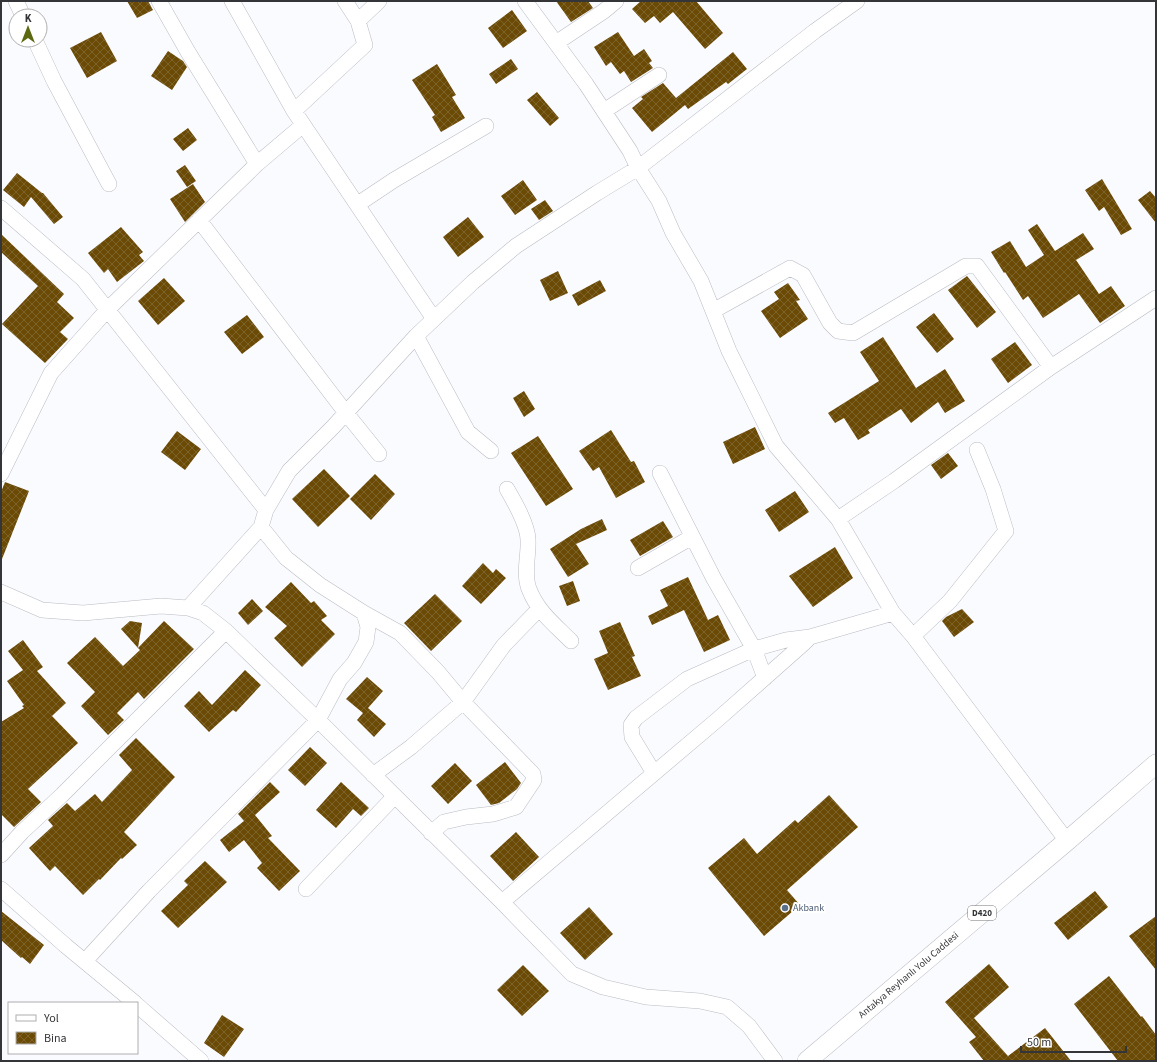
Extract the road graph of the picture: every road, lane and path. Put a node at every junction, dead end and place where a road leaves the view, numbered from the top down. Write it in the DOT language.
graph roads {
  1 [pos="159,1"];
  2 [pos="232,1"];
  3 [pos="345,1"];
  4 [pos="379,1"];
  5 [pos="525,1"];
  6 [pos="616,1"];
  7 [pos="857,1"];
  8 [pos="358,22"];
  9 [pos="556,43"];
  10 [pos="39,48"];
  11 [pos="659,75"];
  12 [pos="294,111"];
  13 [pos="604,111"];
  14 [pos="303,124"];
  15 [pos="486,126"];
  16 [pos="257,164"];
  17 [pos="638,168"];
  18 [pos="109,184"];
  19 [pos="358,204"];
  20 [pos="1,208"];
  21 [pos="199,220"];
  22 [pos="1156,298"];
  23 [pos="108,309"];
  24 [pos="713,311"];
  25 [pos="434,318"];
  26 [pos="416,336"];
  27 [pos="1052,367"];
  28 [pos="346,413"];
  29 [pos="977,450"];
  30 [pos="491,451"];
  31 [pos="379,454"];
  32 [pos="1,474"];
  33 [pos="660,474"];
  34 [pos="507,489"];
  35 [pos="266,510"];
  36 [pos="838,519"];
  37 [pos="261,527"];
  38 [pos="692,537"];
  39 [pos="638,568"];
  40 [pos="1,592"];
  41 [pos="188,608"];
  42 [pos="539,609"];
  43 [pos="364,613"];
  44 [pos="893,613"];
  45 [pos="226,630"];
  46 [pos="912,636"];
  47 [pos="810,637"];
  48 [pos="571,641"];
  49 [pos="754,649"];
  50 [pos="765,678"];
  51 [pos="463,702"];
  52 [pos="318,720"];
  53 [pos="1156,764"];
  54 [pos="654,773"];
  55 [pos="373,775"];
  56 [pos="394,797"];
  57 [pos="431,833"];
  58 [pos="1067,841"];
  59 [pos="1,855"];
  60 [pos="1,889"];
  61 [pos="306,889"];
  62 [pos="502,902"];
  63 [pos="86,961"];
  64 [pos="134,1002"];
  65 [pos="138,1006"];
  66 [pos="201,1061"];
  67 [pos="775,1061"];
  68 [pos="807,1061"];
  1 -- 16 [label="street"];
  2 -- 12 [label="street"];
  3 -- 8 [label="street"];
  4 -- 8 [label="street"];
  5 -- 9 [label="street"];
  6 -- 9 [label="street"];
  7 -- 17 [label="street"];
  8 -- 12 [label="street"];
  9 -- 13 [label="street"];
  10 -- 18 [label="street"];
  11 -- 13 [label="street"];
  12 -- 14 [label="street"];
  13 -- 17 [label="street"];
  14 -- 16 [label="street"];
  14 -- 19 [label="street"];
  15 -- 19 [label="street"];
  16 -- 21 [label="street"];
  17 -- 24 [label="street"];
  17 -- 25 [label="street"];
  19 -- 25 [label="street"];
  20 -- 23 [label="street"];
  21 -- 23 [label="street"];
  21 -- 28 [label="street"];
  22 -- 27 [label="street"];
  23 -- 32 [label="street"];
  23 -- 35 [label="street"];
  24 -- 27 [label="street"];
  24 -- 36 [label="street"];
  25 -- 26 [label="street"];
  26 -- 28 [label="street"];
  26 -- 30 [label="street"];
  27 -- 36 [label="street"];
  28 -- 31 [label="street"];
  28 -- 35 [label="street"];
  29 -- 46 [label="street"];
  33 -- 38 [label="street"];
  34 -- 42 [label="street"];
  35 -- 37 [label="street"];
  36 -- 44 [label="street"];
  37 -- 41 [label="street"];
  37 -- 43 [label="street"];
  38 -- 39 [label="street"];
  38 -- 49 [label="street"];
  40 -- 41 [label="street"];
  41 -- 45 [label="street"];
  42 -- 48 [label="street"];
  42 -- 51 [label="street"];
  43 -- 51 [label="street"];
  43 -- 52 [label="street"];
  44 -- 46 [label="street"];
  44 -- 47 [label="street"];
  45 -- 52 [label="street"];
  45 -- 59 [label="street"];
  46 -- 58 [label="street"];
  47 -- 49 [label="street"];
  47 -- 50 [label="street"];
  49 -- 50 [label="street"];
  49 -- 54 [label="street"];
  50 -- 54 [label="street"];
  51 -- 55 [label="street"];
  51 -- 57 [label="street"];
  52 -- 55 [label="street"];
  52 -- 63 [label="street"];
  53 -- 58 [label="main road, Antakya Reyhanlı Yolu Caddesi / D420"];
  54 -- 62 [label="street"];
  55 -- 56 [label="street"];
  56 -- 57 [label="street"];
  56 -- 61 [label="street"];
  57 -- 62 [label="street"];
  58 -- 68 [label="main road, Antakya Reyhanlı Yolu Caddesi / D420"];
  60 -- 63 [label="street"];
  62 -- 67 [label="street"];
  63 -- 64 [label="street"];
  65 -- 66 [label="street"];
}
